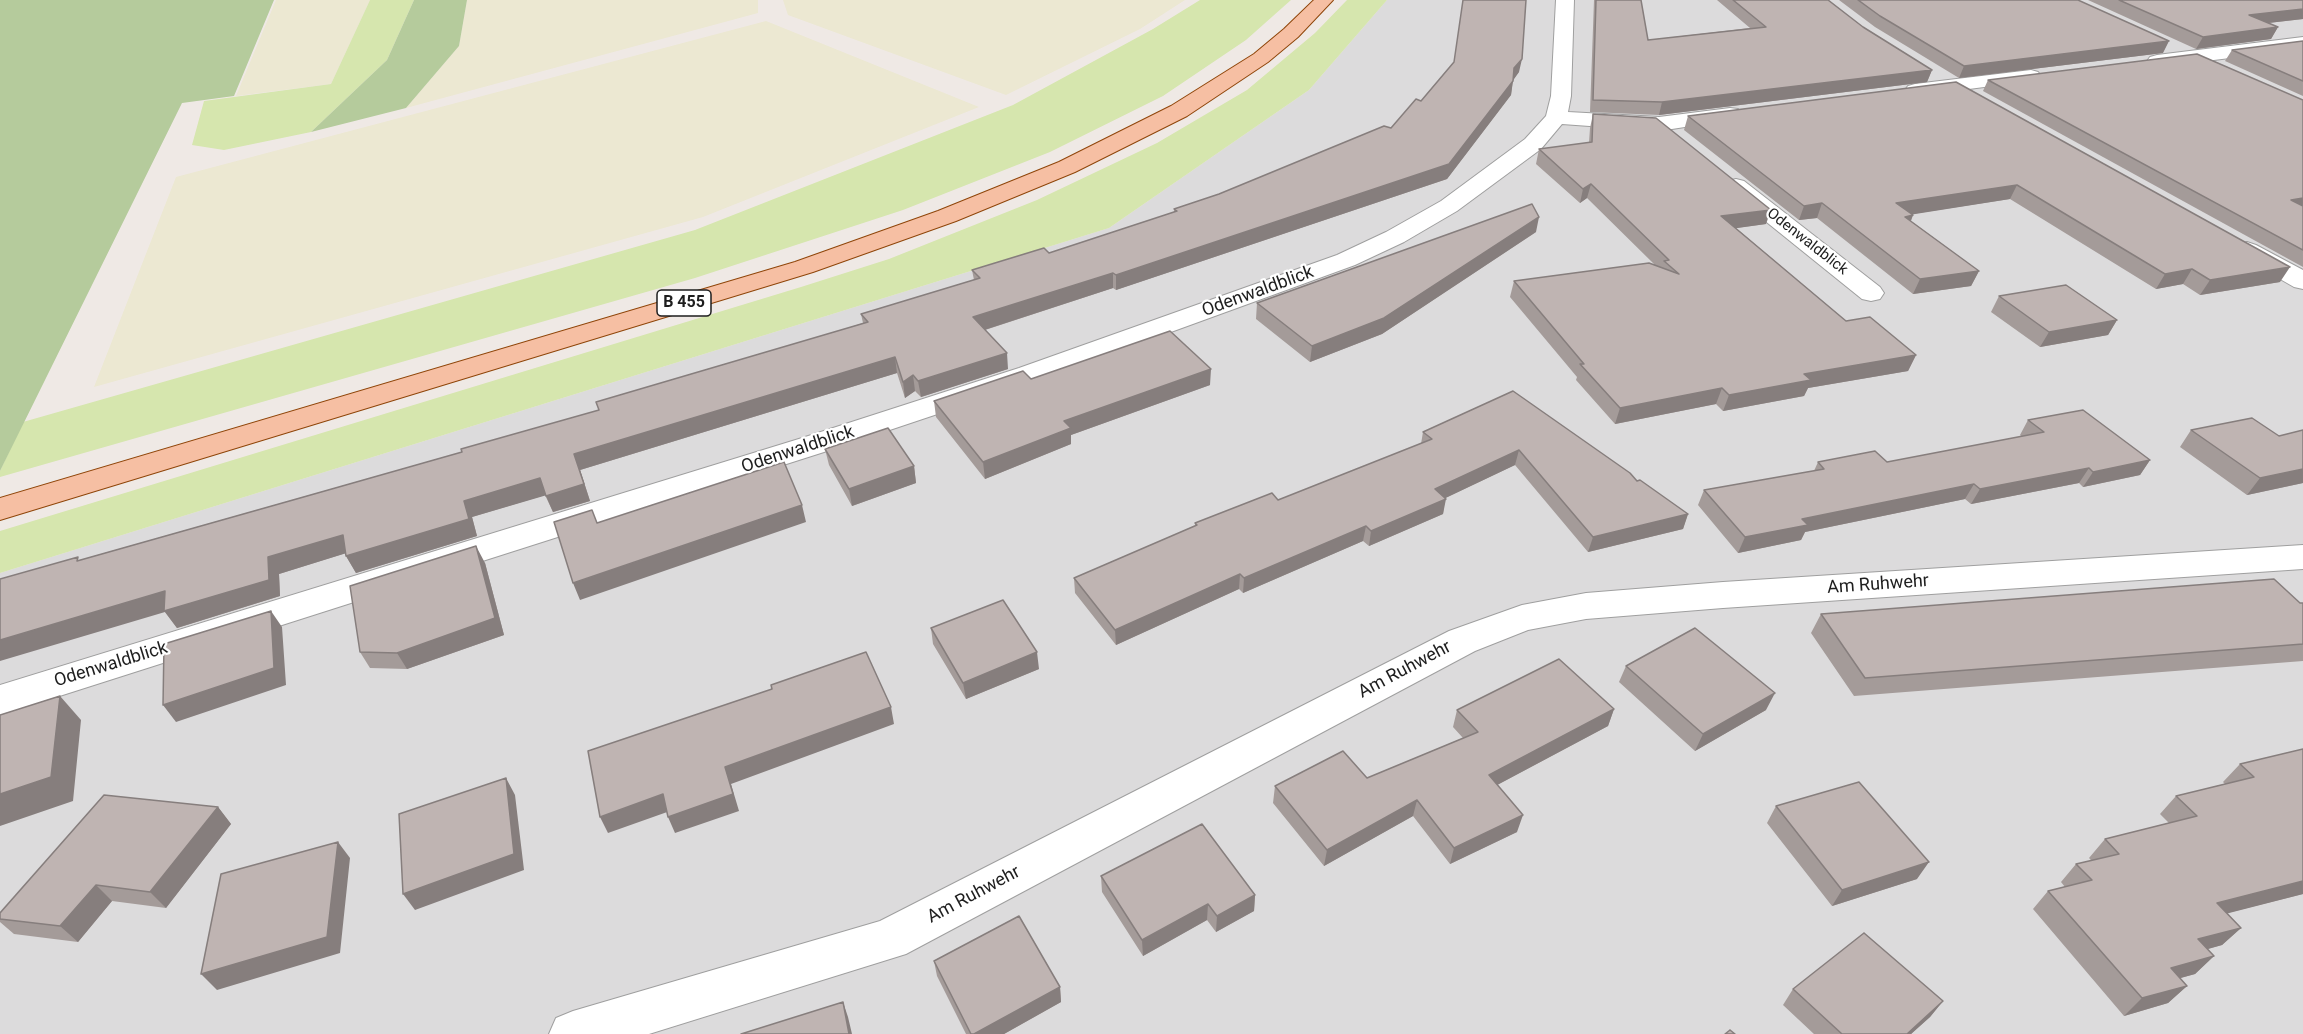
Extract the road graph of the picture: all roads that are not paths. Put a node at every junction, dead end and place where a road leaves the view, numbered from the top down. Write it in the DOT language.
graph roads {
  1 [pos="1324,0"];
  2 [pos="1565,0"];
  3 [pos="2162,43"];
  4 [pos="2303,43"];
  5 [pos="2193,57"];
  6 [pos="2136,64"];
  7 [pos="1924,68"];
  8 [pos="2223,70"];
  9 [pos="2056,73"];
  10 [pos="1953,86"];
  11 [pos="1894,93"];
  12 [pos="1984,103"];
  13 [pos="1753,111"];
  14 [pos="1556,117"];
  15 [pos="1659,124"];
  16 [pos="1686,146"];
  17 [pos="1723,175"];
  18 [pos="2231,241"];
  19 [pos="2303,281"];
  20 [pos="1871,293"];
  21 [pos="0,508"];
  22 [pos="2303,557"];
  23 [pos="0,700"];
  24 [pos="573,1034"];
  1 -- 21 [label="main road, B 455"];
  2 -- 14 [label="street"];
  3 -- 5 [label="street"];
  4 -- 5 [label="street"];
  5 -- 6 [label="street"];
  5 -- 8 [label="street"];
  7 -- 10 [label="street"];
  9 -- 10 [label="street"];
  10 -- 11 [label="street"];
  10 -- 12 [label="street"];
  13 -- 15 [label="street"];
  14 -- 15 [label="street"];
  14 -- 23 [label="street, Odenwaldblick"];
  15 -- 16 [label="street"];
  17 -- 20 [label="street, Odenwaldblick"];
  18 -- 19 [label="street"];
  22 -- 24 [label="street, Am Ruhwehr"];
}
